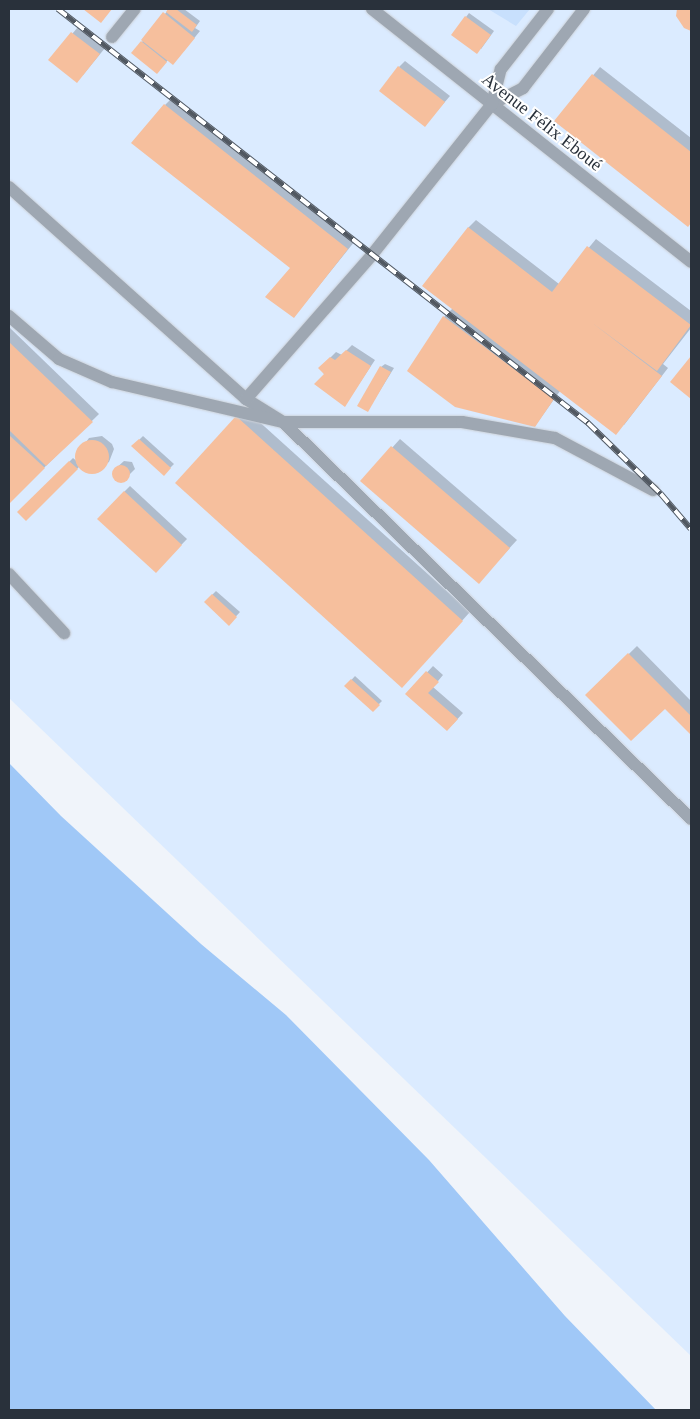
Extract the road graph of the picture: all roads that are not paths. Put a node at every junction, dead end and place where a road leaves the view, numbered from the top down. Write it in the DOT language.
graph roads {
  1 [pos="135,9"];
  2 [pos="372,9"];
  3 [pos="548,9"];
  4 [pos="584,9"];
  5 [pos="112,37"];
  6 [pos="492,104"];
  7 [pos="9,187"];
  8 [pos="691,262"];
  9 [pos="9,316"];
  10 [pos="246,399"];
  11 [pos="283,422"];
  12 [pos="653,490"];
  13 [pos="9,574"];
  14 [pos="64,633"];
  15 [pos="691,819"];
  1 -- 5 [label="street"];
  2 -- 6 [label="street, Avenue Félix Eboué"];
  3 -- 6 [label="street"];
  4 -- 6 [label="street"];
  6 -- 8 [label="street, Avenue Félix Eboué"];
  6 -- 10 [label="street"];
  7 -- 10 [label="street"];
  9 -- 11 [label="street"];
  10 -- 11 [label="street"];
  11 -- 12 [label="street"];
  11 -- 15 [label="street"];
  13 -- 14 [label="street"];
}
